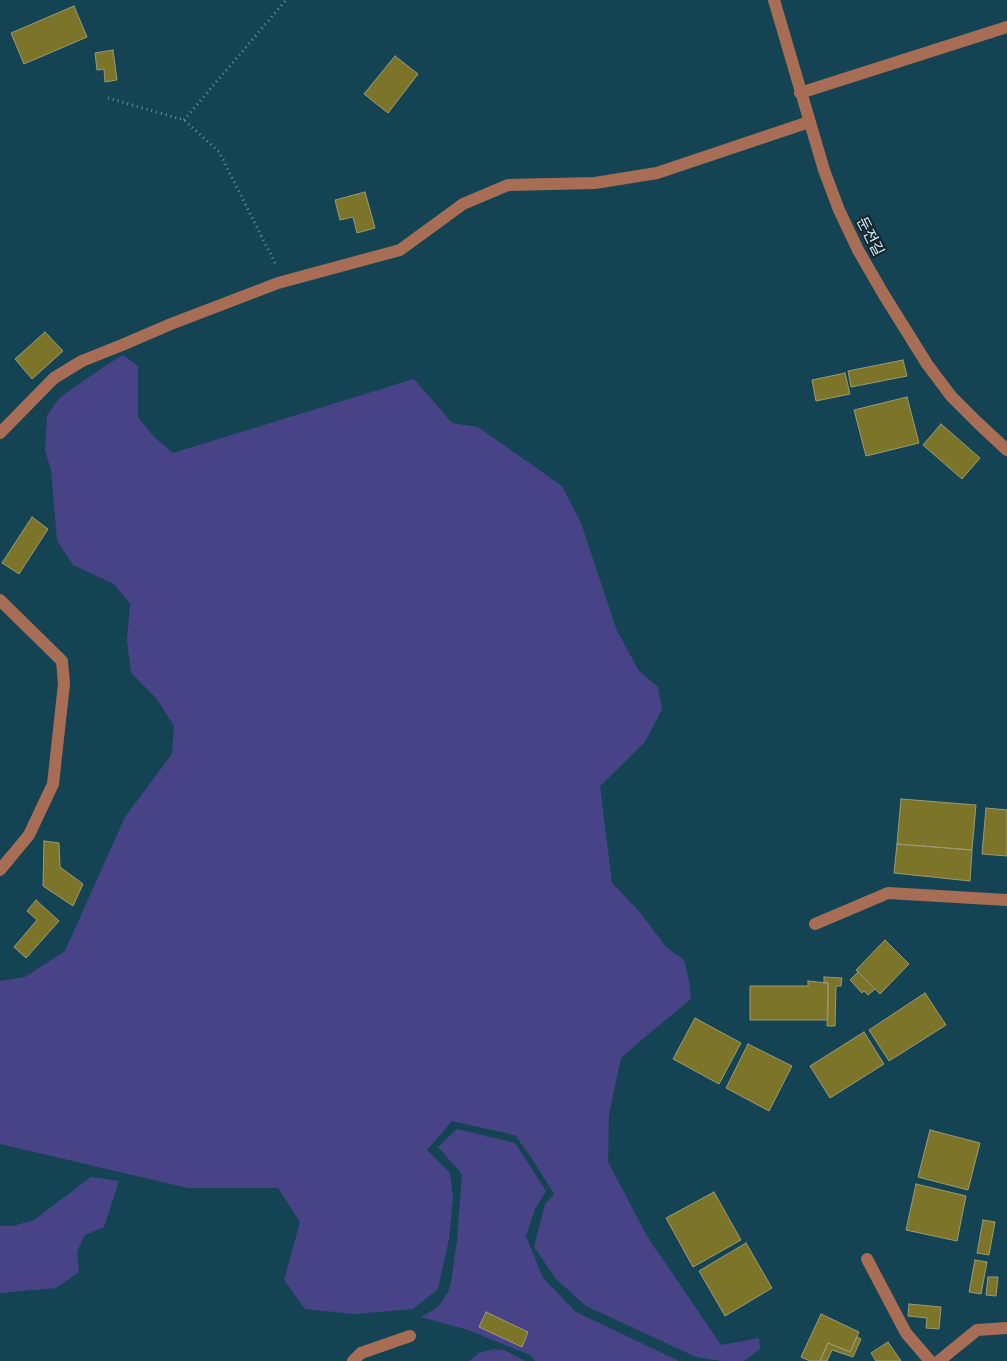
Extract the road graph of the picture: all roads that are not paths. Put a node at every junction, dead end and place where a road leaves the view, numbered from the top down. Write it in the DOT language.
graph roads {
  1 [pos="774,0"];
  2 [pos="1007,27"];
  3 [pos="800,93"];
  4 [pos="809,122"];
  5 [pos="0,433"];
  6 [pos="1007,450"];
  7 [pos="0,600"];
  8 [pos="0,870"];
  9 [pos="1007,900"];
  10 [pos="815,924"];
  11 [pos="867,1259"];
  12 [pos="1007,1328"];
  13 [pos="410,1336"];
  14 [pos="354,1361"];
  15 [pos="930,1361"];
  16 [pos="939,1361"];
  1 -- 3 [label="street, 둔전길"];
  2 -- 3 [label="street"];
  3 -- 4 [label="street, 둔전길"];
  4 -- 5 [label="street"];
  4 -- 6 [label="street, 둔전길"];
  7 -- 8 [label="street"];
  9 -- 10 [label="street"];
  11 -- 15 [label="street"];
  12 -- 16 [label="street"];
  13 -- 14 [label="street"];
}
